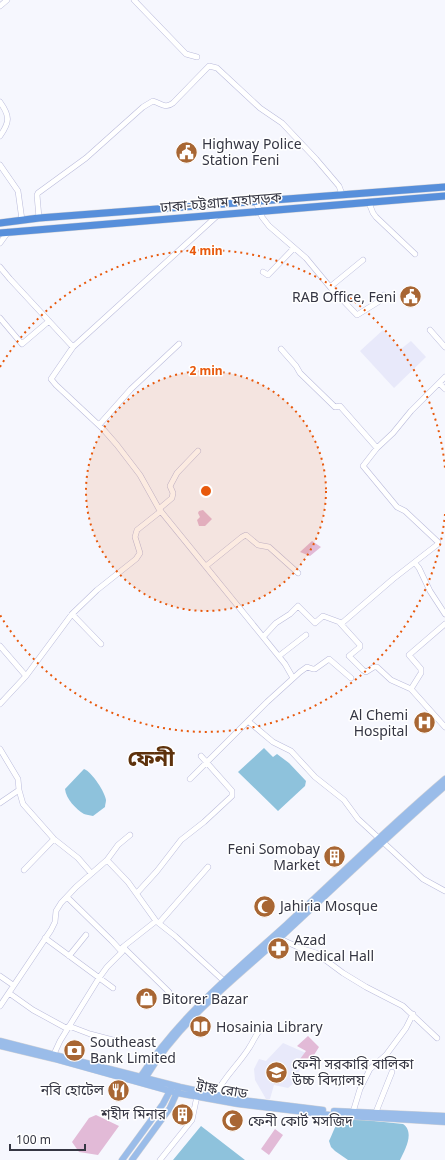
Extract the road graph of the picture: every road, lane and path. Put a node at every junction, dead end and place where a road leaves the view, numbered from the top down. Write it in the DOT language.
graph roads {
  1 [pos="7,0"];
  2 [pos="134,0"];
  3 [pos="0,6"];
  4 [pos="197,57"];
  5 [pos="0,102"];
  6 [pos="0,136"];
  7 [pos="0,165"];
  8 [pos="445,187"];
  9 [pos="342,194"];
  10 [pos="445,196"];
  11 [pos="256,202"];
  12 [pos="369,203"];
  13 [pos="259,211"];
  14 [pos="218,215"];
  15 [pos="39,218"];
  16 [pos="22,220"];
  17 [pos="0,222"];
  18 [pos="8,232"];
  19 [pos="0,233"];
  20 [pos="0,244"];
  21 [pos="294,248"];
  22 [pos="415,254"];
  23 [pos="363,260"];
  24 [pos="0,267"];
  25 [pos="263,272"];
  26 [pos="330,287"];
  27 [pos="384,295"];
  28 [pos="0,318"];
  29 [pos="49,321"];
  30 [pos="430,330"];
  31 [pos="179,344"];
  32 [pos="73,347"];
  33 [pos="445,347"];
  34 [pos="281,349"];
  35 [pos="445,377"];
  36 [pos="439,383"];
  37 [pos="445,389"];
  38 [pos="99,425"];
  39 [pos="377,448"];
  40 [pos="198,451"];
  41 [pos="160,510"];
  42 [pos="415,563"];
  43 [pos="206,566"];
  44 [pos="298,573"];
  45 [pos="72,614"];
  46 [pos="445,614"];
  47 [pos="340,623"];
  48 [pos="445,624"];
  49 [pos="306,635"];
  50 [pos="263,637"];
  51 [pos="101,644"];
  52 [pos="0,646"];
  53 [pos="278,656"];
  54 [pos="26,676"];
  55 [pos="293,678"];
  56 [pos="351,678"];
  57 [pos="411,689"];
  58 [pos="0,704"];
  59 [pos="248,721"];
  60 [pos="445,727"];
  61 [pos="0,749"];
  62 [pos="201,756"];
  63 [pos="207,763"];
  64 [pos="190,779"];
  65 [pos="445,779"];
  66 [pos="442,788"];
  67 [pos="19,790"];
  68 [pos="0,803"];
  69 [pos="130,835"];
  70 [pos="54,839"];
  71 [pos="382,841"];
  72 [pos="107,860"];
  73 [pos="208,868"];
  74 [pos="24,870"];
  75 [pos="91,873"];
  76 [pos="445,890"];
  77 [pos="137,893"];
  78 [pos="67,897"];
  79 [pos="158,922"];
  80 [pos="86,936"];
  81 [pos="276,937"];
  82 [pos="45,938"];
  83 [pos="122,950"];
  84 [pos="69,956"];
  85 [pos="0,976"];
  86 [pos="99,978"];
  87 [pos="224,981"];
  88 [pos="13,986"];
  89 [pos="113,988"];
  90 [pos="169,992"];
  91 [pos="9,993"];
  92 [pos="0,1006"];
  93 [pos="413,1014"];
  94 [pos="69,1026"];
  95 [pos="263,1027"];
  96 [pos="436,1038"];
  97 [pos="0,1041"];
  98 [pos="128,1044"];
  99 [pos="0,1046"];
  100 [pos="54,1054"];
  101 [pos="392,1072"];
  102 [pos="144,1077"];
  103 [pos="171,1088"];
  104 [pos="178,1090"];
  105 [pos="216,1094"];
  106 [pos="197,1096"];
  107 [pos="353,1112"];
  108 [pos="376,1112"];
  109 [pos="445,1116"];
  110 [pos="445,1122"];
  111 [pos="122,1160"];
  112 [pos="132,1160"];
  113 [pos="160,1160"];
  1 -- 3 [label="street"];
  2 -- 4 [label="street"];
  5 -- 6 [label="street"];
  7 -- 16 [label="street"];
  8 -- 9 [label="highway, ঢাকা-চট্টগ্রাম মহাসড়ক"];
  9 -- 11 [label="highway, ঢাকা-চট্টগ্রাম মহাসড়ক"];
  9 -- 15 [label="street"];
  10 -- 12 [label="highway, ঢাকা-চট্টগ্রাম মহাসড়ক"];
  11 -- 13 [label="street"];
  11 -- 15 [label="highway, ঢাকা-চট্টগ্রাম মহাসড়ক"];
  12 -- 13 [label="highway, ঢাকা-চট্টগ্রাম মহাসড়ক"];
  12 -- 22 [label="street"];
  13 -- 14 [label="highway, ঢাকা-চট্টগ্রাম মহাসড়ক"];
  13 -- 21 [label="street"];
  14 -- 18 [label="highway, ঢাকা-চট্টগ্রাম মহাসড়ক"];
  14 -- 32 [label="street"];
  15 -- 16 [label="highway, ঢাকা-চট্টগ্রাম মহাসড়ক"];
  16 -- 17 [label="highway, ঢাকা-চট্টগ্রাম মহাসড়ক"];
  18 -- 19 [label="highway, ঢাকা-চট্টগ্রাম মহাসড়ক"];
  18 -- 20 [label="street"];
  21 -- 25 [label="street"];
  21 -- 26 [label="street"];
  23 -- 26 [label="street"];
  24 -- 29 [label="street"];
  26 -- 27 [label="street"];
  28 -- 29 [label="street"];
  29 -- 32 [label="street"];
  30 -- 33 [label="street"];
  31 -- 38 [label="street"];
  32 -- 38 [label="street"];
  34 -- 39 [label="street"];
  35 -- 36 [label="street"];
  36 -- 37 [label="street"];
  36 -- 39 [label="street"];
  38 -- 41 [label="street"];
  39 -- 42 [label="street"];
  40 -- 41 [label="street"];
  41 -- 43 [label="street"];
  41 -- 45 [label="street"];
  42 -- 46 [label="street"];
  42 -- 47 [label="street"];
  43 -- 44 [label="street"];
  43 -- 50 [label="street"];
  45 -- 51 [label="street"];
  45 -- 54 [label="street"];
  47 -- 50 [label="street"];
  47 -- 57 [label="street"];
  48 -- 57 [label="street"];
  49 -- 53 [label="street"];
  50 -- 53 [label="street"];
  52 -- 54 [label="street"];
  53 -- 55 [label="street"];
  54 -- 58 [label="street"];
  55 -- 56 [label="street"];
  55 -- 59 [label="street"];
  57 -- 60 [label="street"];
  59 -- 63 [label="street"];
  59 -- 71 [label="street"];
  61 -- 67 [label="street"];
  62 -- 63 [label="street"];
  63 -- 64 [label="street"];
  63 -- 77 [label="street"];
  65 -- 66 [label="main road"];
  66 -- 71 [label="main road"];
  67 -- 68 [label="street"];
  67 -- 70 [label="street"];
  69 -- 72 [label="street"];
  70 -- 74 [label="street"];
  70 -- 75 [label="street"];
  71 -- 76 [label="street"];
  71 -- 81 [label="main road"];
  72 -- 75 [label="street"];
  72 -- 77 [label="street"];
  73 -- 79 [label="street"];
  75 -- 78 [label="street"];
  77 -- 79 [label="street"];
  78 -- 82 [label="street"];
  78 -- 83 [label="street"];
  79 -- 83 [label="street"];
  79 -- 87 [label="street"];
  80 -- 84 [label="street"];
  81 -- 87 [label="main road"];
  81 -- 93 [label="street"];
  81 -- 102 [label="main road"];
  82 -- 84 [label="street"];
  82 -- 88 [label="street"];
  83 -- 86 [label="street"];
  83 -- 90 [label="street"];
  84 -- 86 [label="street"];
  85 -- 88 [label="street"];
  86 -- 89 [label="street"];
  86 -- 94 [label="street"];
  87 -- 102 [label="main road"];
  88 -- 91 [label="street"];
  91 -- 92 [label="street"];
  91 -- 94 [label="street"];
  93 -- 96 [label="street"];
  93 -- 107 [label="street"];
  94 -- 98 [label="street"];
  94 -- 100 [label="street"];
  95 -- 105 [label="street"];
  97 -- 100 [label="main road, ট্রাঙ্ক রোড"];
  99 -- 103 [label="main road, ট্রাঙ্ক রোড"];
  100 -- 102 [label="main road, ট্রাঙ্ক রোড"];
  101 -- 108 [label="street"];
  102 -- 103 [label="main road, ট্রাঙ্ক রোড"];
  103 -- 104 [label="main road, ট্রাঙ্ক রোড"];
  103 -- 111 [label="main road"];
  104 -- 105 [label="main road, ট্রাঙ্ক রোড"];
  104 -- 106 [label="main road, ট্রাঙ্ক রোড"];
  104 -- 112 [label="main road"];
  105 -- 107 [label="main road, ট্রাঙ্ক রোড"];
  106 -- 110 [label="main road, ট্রাঙ্ক রোড"];
  106 -- 113 [label="street"];
  107 -- 108 [label="main road, ট্রাঙ্ক রোড"];
  108 -- 109 [label="main road, ট্রাঙ্ক রোড"];
}
